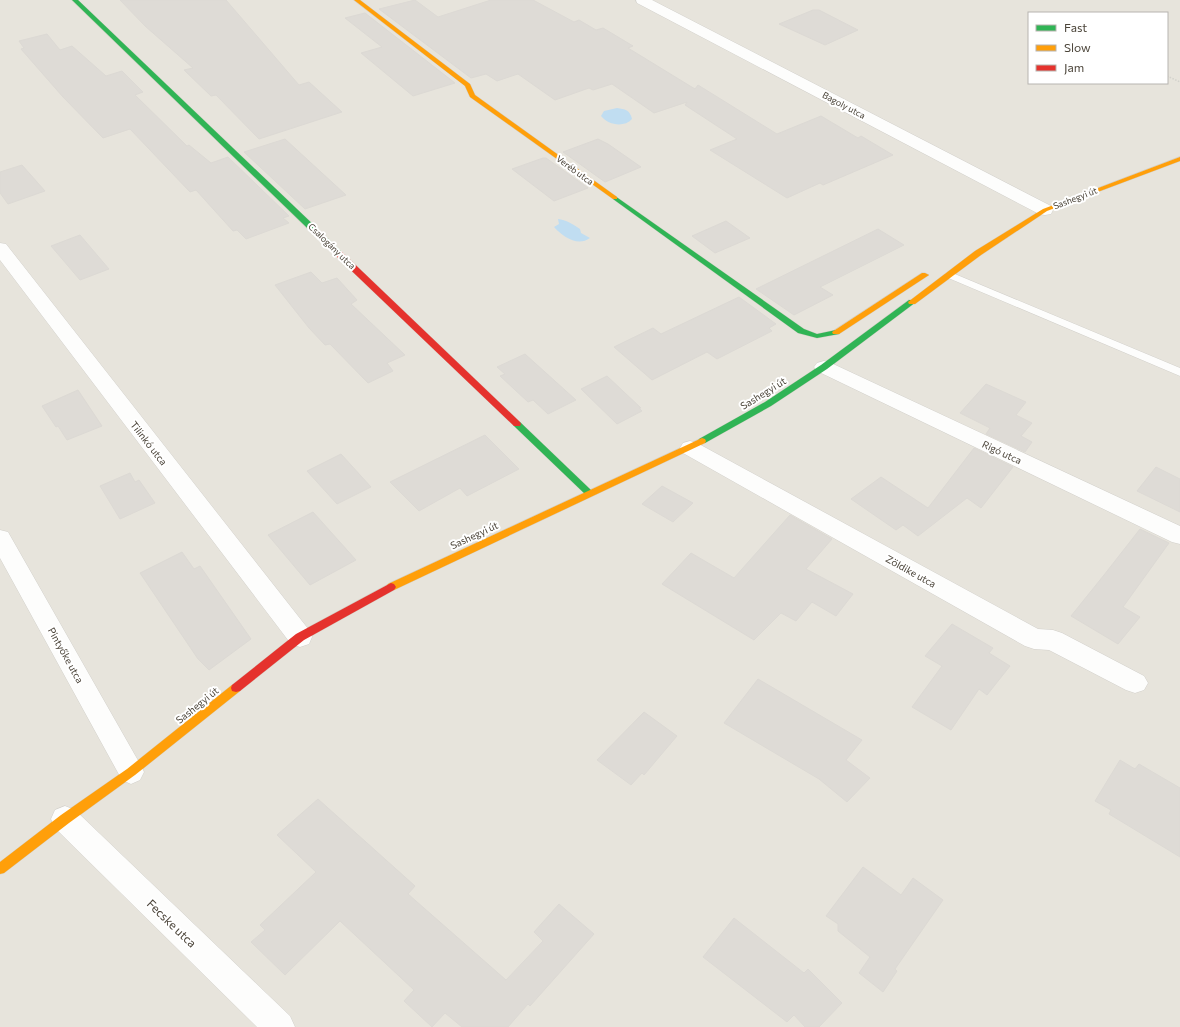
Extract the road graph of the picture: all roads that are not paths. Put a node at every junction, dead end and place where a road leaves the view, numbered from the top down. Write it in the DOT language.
graph roads {
  1 [pos="75,0"];
  2 [pos="357,0"];
  3 [pos="642,0"];
  4 [pos="1178,161"];
  5 [pos="1046,210"];
  6 [pos="0,248"];
  7 [pos="978,253"];
  8 [pos="959,257"];
  9 [pos="931,271"];
  10 [pos="950,275"];
  11 [pos="824,367"];
  12 [pos="1180,372"];
  13 [pos="690,448"];
  14 [pos="590,493"];
  15 [pos="1180,536"];
  16 [pos="0,538"];
  17 [pos="300,637"];
  18 [pos="1135,683"];
  19 [pos="131,772"];
  20 [pos="65,818"];
  21 [pos="0,869"];
  22 [pos="279,1027"];
  1 -- 14 [label="street, Csalogány utca"];
  2 -- 9 [label="street, Veréb utca"];
  3 -- 5 [label="street, Bagoly utca"];
  4 -- 5 [label="street, Sashegyi út"];
  5 -- 7 [label="street, Sashegyi út"];
  6 -- 17 [label="street, Tilinkó utca"];
  7 -- 8 [label="street, Sashegyi út"];
  7 -- 10 [label="street, Sashegyi út"];
  10 -- 11 [label="street, Sashegyi út"];
  10 -- 12 [label="lane"];
  11 -- 13 [label="street, Sashegyi út"];
  11 -- 15 [label="street, Rigó utca"];
  13 -- 14 [label="street, Sashegyi út"];
  13 -- 18 [label="street, Zöldike utca"];
  14 -- 17 [label="street, Sashegyi út"];
  16 -- 19 [label="street, Pintyőke utca"];
  17 -- 19 [label="street, Sashegyi út"];
  19 -- 20 [label="street, Sashegyi út"];
  20 -- 21 [label="street, Sashegyi út"];
  20 -- 22 [label="street, Fecske utca"];
}
